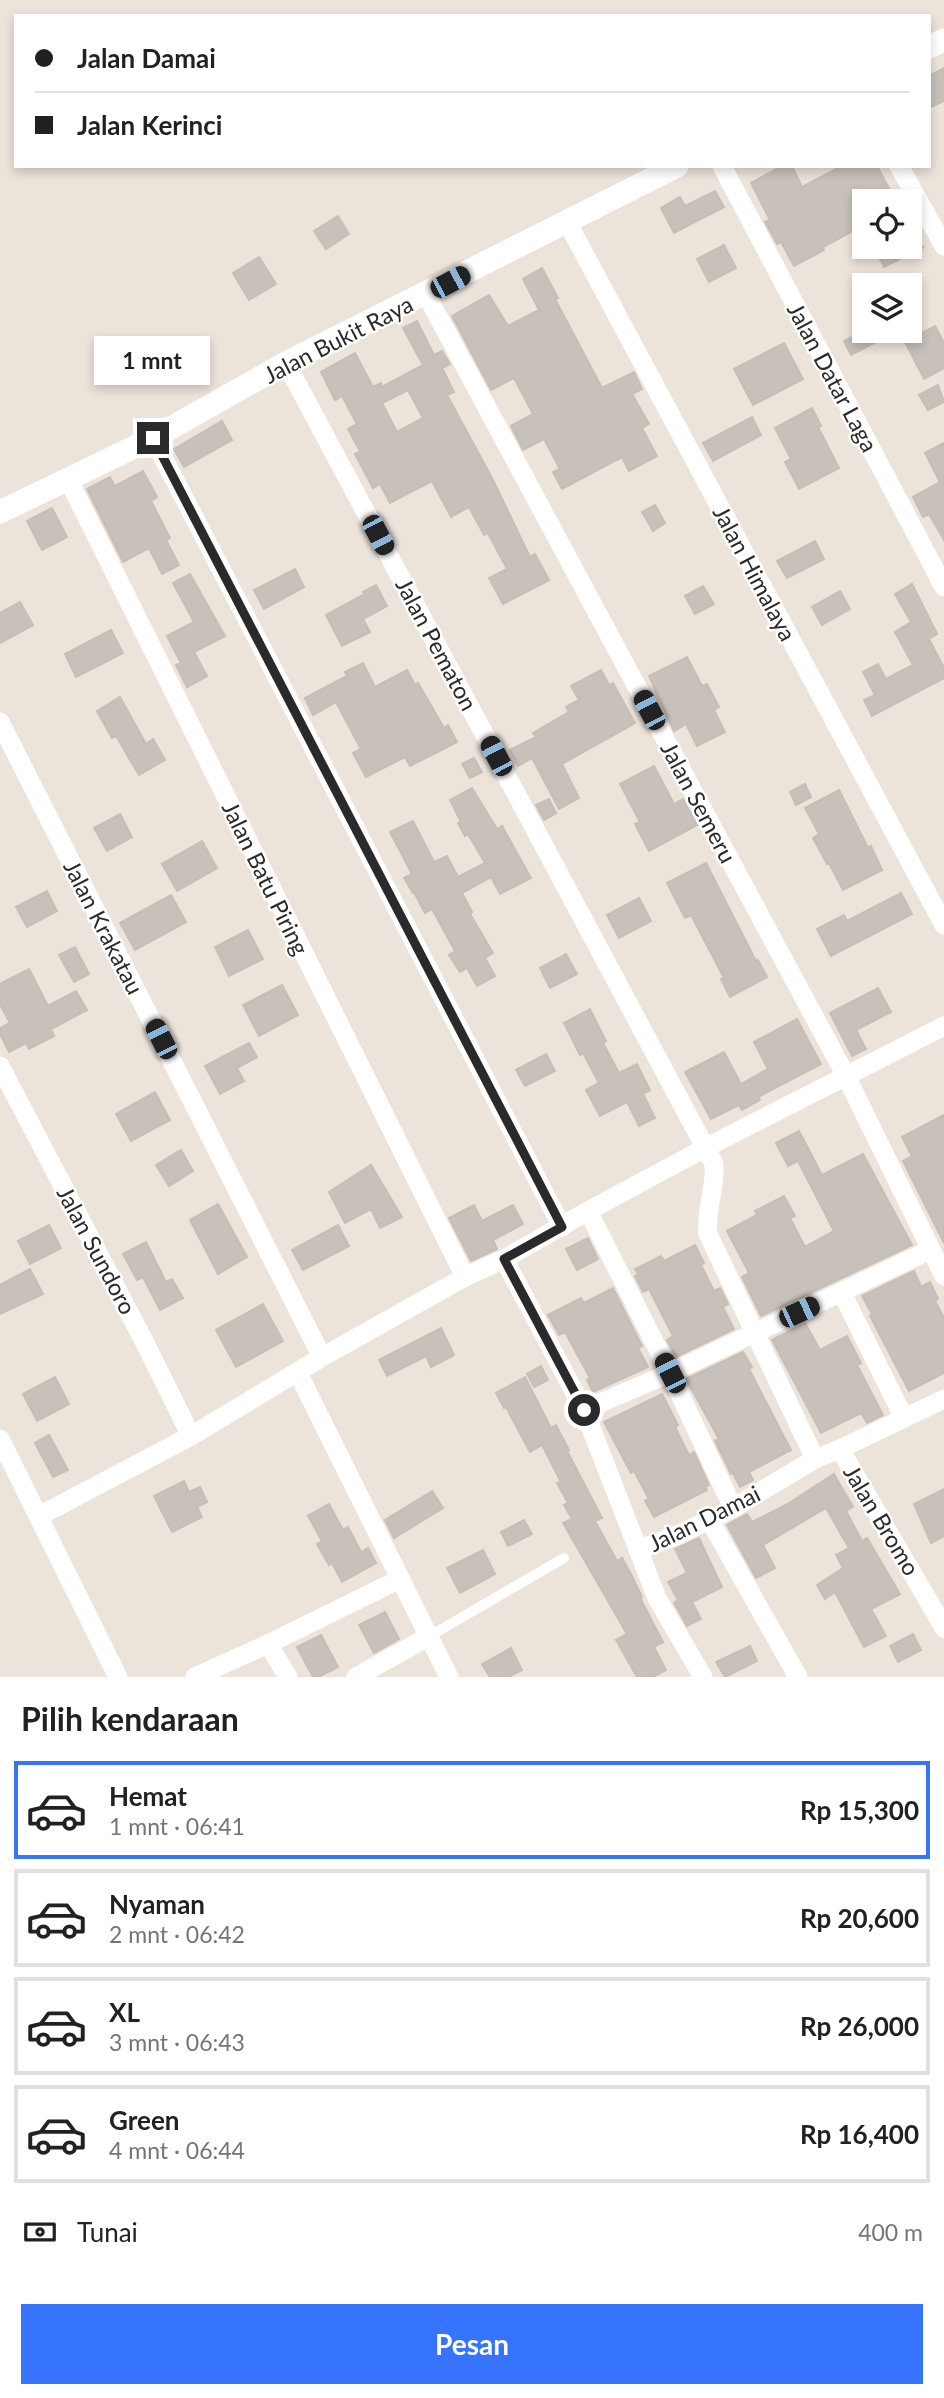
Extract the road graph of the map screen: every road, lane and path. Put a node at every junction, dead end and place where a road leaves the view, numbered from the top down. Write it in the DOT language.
graph roads {
  1 [pos="673,168"];
  2 [pos="723,168"];
  3 [pos="900,168"];
  4 [pos="566,220"];
  5 [pos="944,246"];
  6 [pos="426,294"];
  7 [pos="286,363"];
  8 [pos="153,438"];
  9 [pos="68,479"];
  10 [pos="0,512"];
  11 [pos="944,587"];
  12 [pos="0,722"];
  13 [pos="944,925"];
  14 [pos="944,1026"];
  15 [pos="0,1066"];
  16 [pos="846,1076"];
  17 [pos="705,1148"];
  18 [pos="588,1210"];
  19 [pos="562,1227"];
  20 [pos="930,1250"];
  21 [pos="504,1259"];
  22 [pos="944,1276"];
  23 [pos="465,1277"];
  24 [pos="842,1293"];
  25 [pos="755,1332"];
  26 [pos="322,1357"];
  27 [pos="298,1373"];
  28 [pos="670,1373"];
  29 [pos="944,1399"];
  30 [pos="584,1410"];
  31 [pos="904,1418"];
  32 [pos="191,1436"];
  33 [pos="0,1439"];
  34 [pos="840,1449"];
  35 [pos="815,1458"];
  36 [pos="733,1508"];
  37 [pos="39,1516"];
  38 [pos="709,1519"];
  39 [pos="638,1550"];
  40 [pos="564,1558"];
  41 [pos="400,1579"];
  42 [pos="944,1628"];
  43 [pos="428,1637"];
  44 [pos="268,1644"];
  45 [pos="118,1677"];
  46 [pos="195,1677"];
  47 [pos="288,1677"];
  48 [pos="356,1677"];
  49 [pos="449,1677"];
  50 [pos="703,1677"];
  51 [pos="798,1677"];
  1 -- 4 [label="street, Jalan Bukit Raya"];
  2 -- 11 [label="street, Jalan Datar Laga"];
  3 -- 5 [label="street"];
  4 -- 6 [label="street, Jalan Bukit Raya"];
  4 -- 13 [label="street, Jalan Himalaya"];
  6 -- 7 [label="street, Jalan Bukit Raya"];
  6 -- 16 [label="street, Jalan Semeru"];
  7 -- 8 [label="street, Jalan Bukit Raya"];
  7 -- 17 [label="street, Jalan Pematon"];
  8 -- 9 [label="street, Jalan Bukit Raya"];
  8 -- 19 [label="street"];
  9 -- 10 [label="street, Jalan Bukit Raya"];
  9 -- 23 [label="street, Jalan Batu Piring"];
  12 -- 26 [label="street, Jalan Krakatau"];
  14 -- 16 [label="street"];
  15 -- 32 [label="street, Jalan Sundoro"];
  16 -- 17 [label="street"];
  16 -- 20 [label="street, Jalan Semeru"];
  17 -- 18 [label="street"];
  17 -- 25 [label="street, Jalan Pematon"];
  18 -- 19 [label="street"];
  18 -- 28 [label="street"];
  19 -- 21 [label="street"];
  20 -- 22 [label="street, Jalan Semeru"];
  20 -- 24 [label="street"];
  21 -- 23 [label="street"];
  21 -- 30 [label="street, Jalan Damai"];
  23 -- 26 [label="street"];
  24 -- 25 [label="street"];
  24 -- 31 [label="street"];
  25 -- 28 [label="street"];
  25 -- 35 [label="street, Jalan Pematon"];
  26 -- 27 [label="street"];
  27 -- 32 [label="street"];
  27 -- 41 [label="street"];
  28 -- 30 [label="street"];
  28 -- 36 [label="street"];
  29 -- 31 [label="street, Jalan Damai"];
  30 -- 39 [label="street, Jalan Damai"];
  31 -- 34 [label="street, Jalan Damai"];
  32 -- 37 [label="street"];
  33 -- 37 [label="street"];
  34 -- 35 [label="street, Jalan Damai"];
  34 -- 42 [label="street, Jalan Bromo"];
  35 -- 36 [label="street, Jalan Damai"];
  36 -- 38 [label="street, Jalan Damai"];
  37 -- 45 [label="street"];
  38 -- 39 [label="street, Jalan Damai"];
  38 -- 51 [label="street"];
  39 -- 50 [label="street"];
  40 -- 43 [label="lane"];
  41 -- 43 [label="street"];
  41 -- 44 [label="street"];
  43 -- 48 [label="street"];
  43 -- 49 [label="street"];
  44 -- 46 [label="street"];
  44 -- 47 [label="street"];
}
